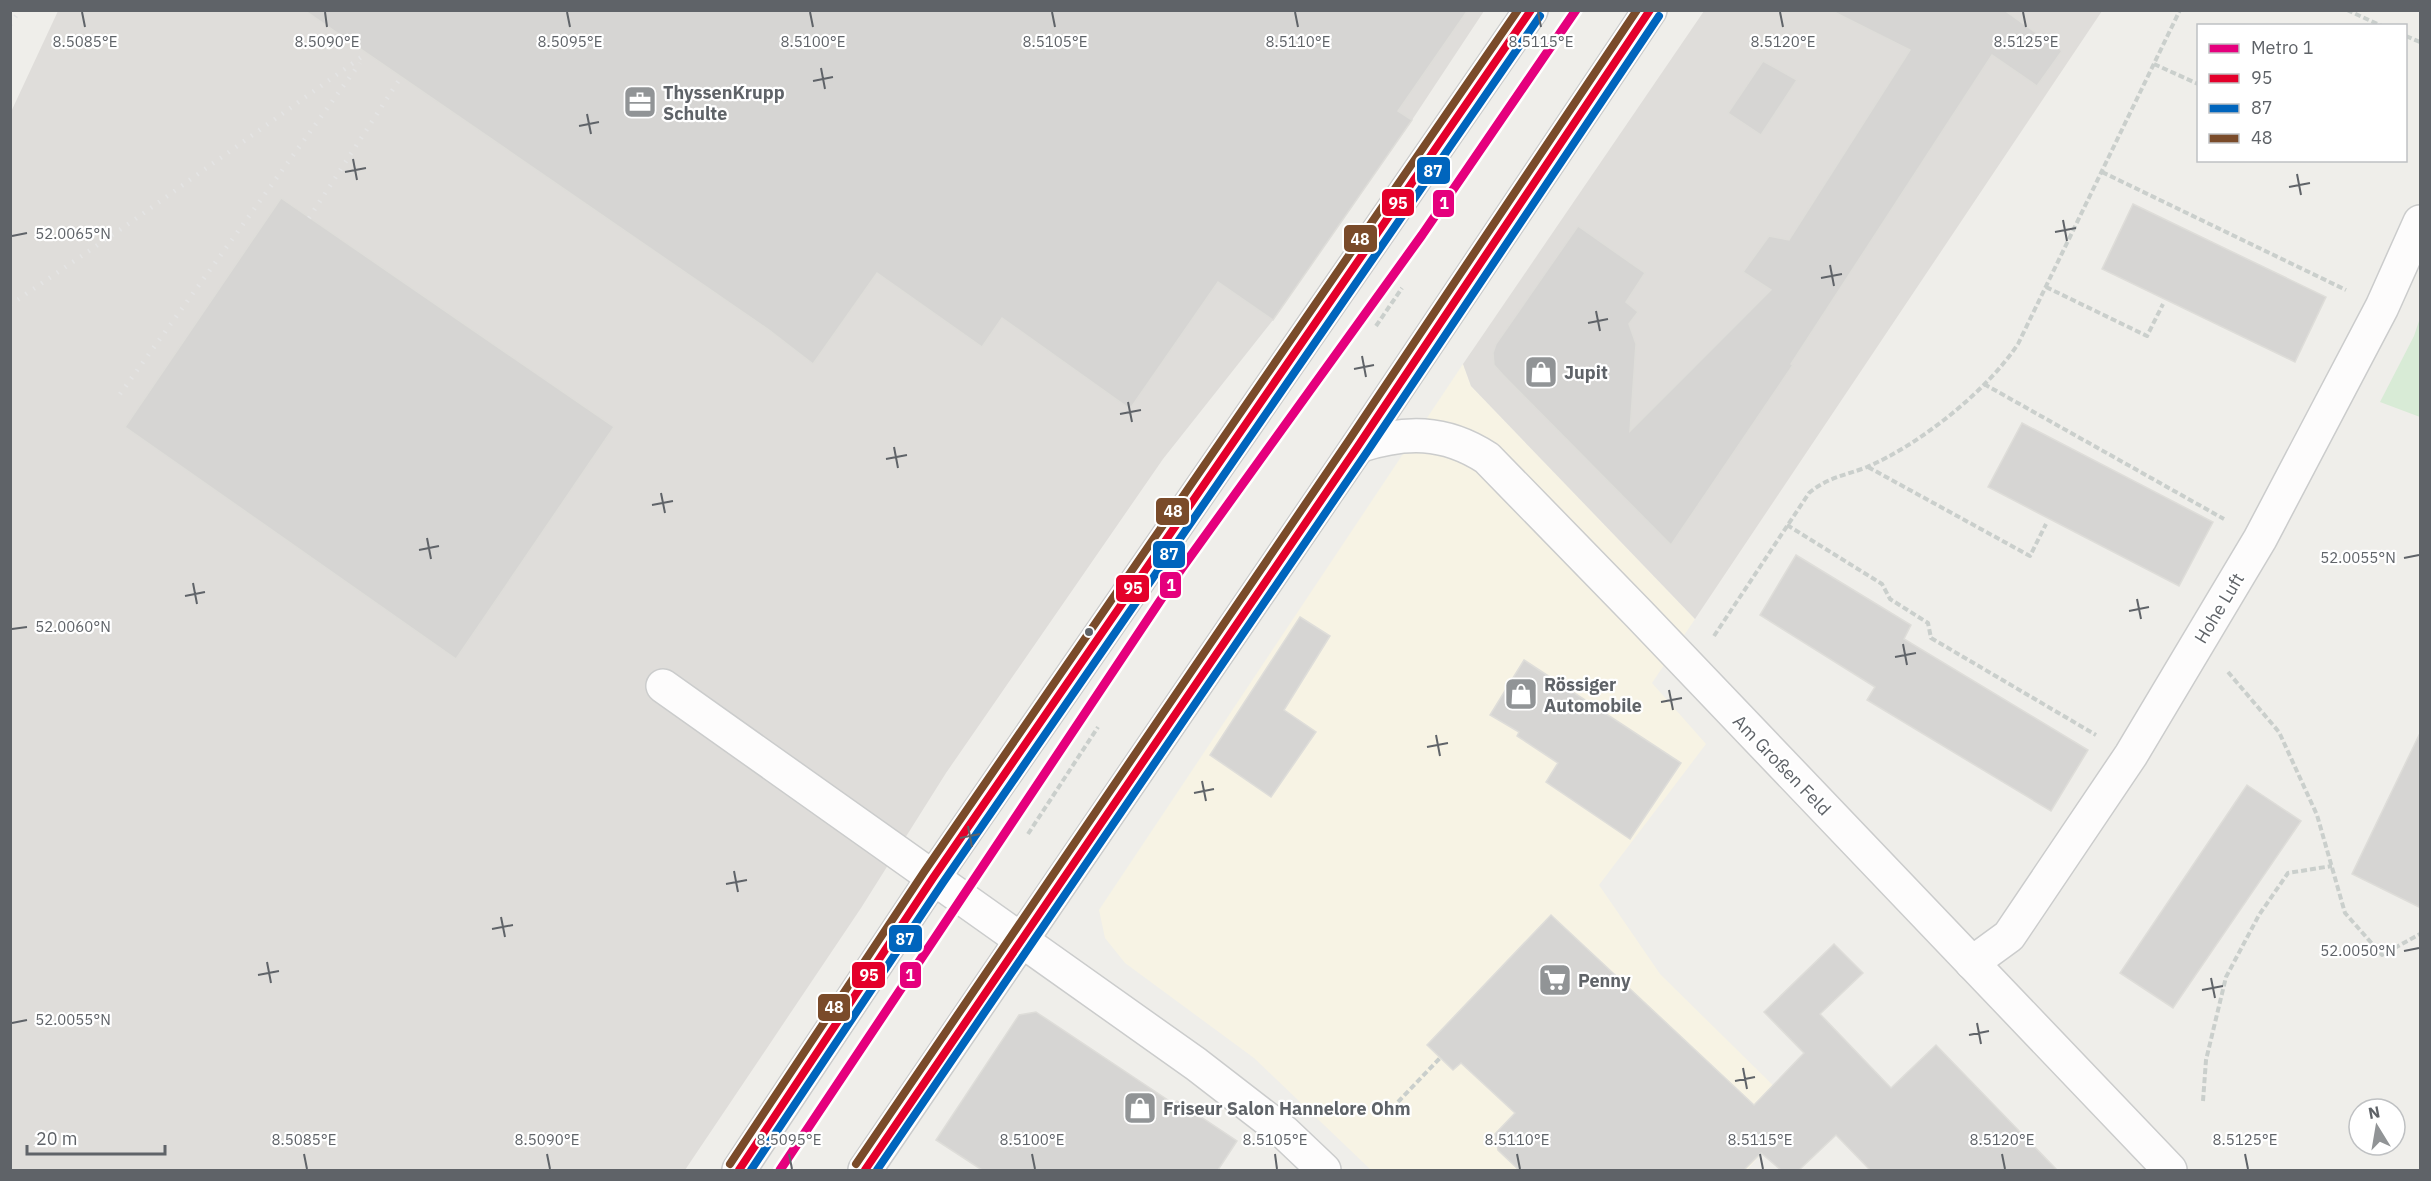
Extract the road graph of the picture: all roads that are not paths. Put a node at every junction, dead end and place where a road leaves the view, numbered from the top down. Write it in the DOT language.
graph roads {
  1 [pos="1531,10"];
  2 [pos="1650,10"];
  3 [pos="2421,222"];
  4 [pos="1358,446"];
  5 [pos="663,686"];
  6 [pos="933,878"];
  7 [pos="1021,940"];
  8 [pos="1972,963"];
  9 [pos="739,1170"];
  10 [pos="865,1170"];
  11 [pos="1324,1170"];
  12 [pos="2170,1170"];
  1 -- 6 [label="street"];
  2 -- 4 [label="street"];
  3 -- 8 [label="street, Hohe Luft"];
  4 -- 7 [label="street"];
  4 -- 8 [label="street, Am Großen Feld"];
  5 -- 6 [label="street"];
  6 -- 7 [label="street"];
  6 -- 9 [label="street"];
  7 -- 10 [label="street"];
  7 -- 11 [label="street"];
  8 -- 12 [label="street, Am Großen Feld"];
}
